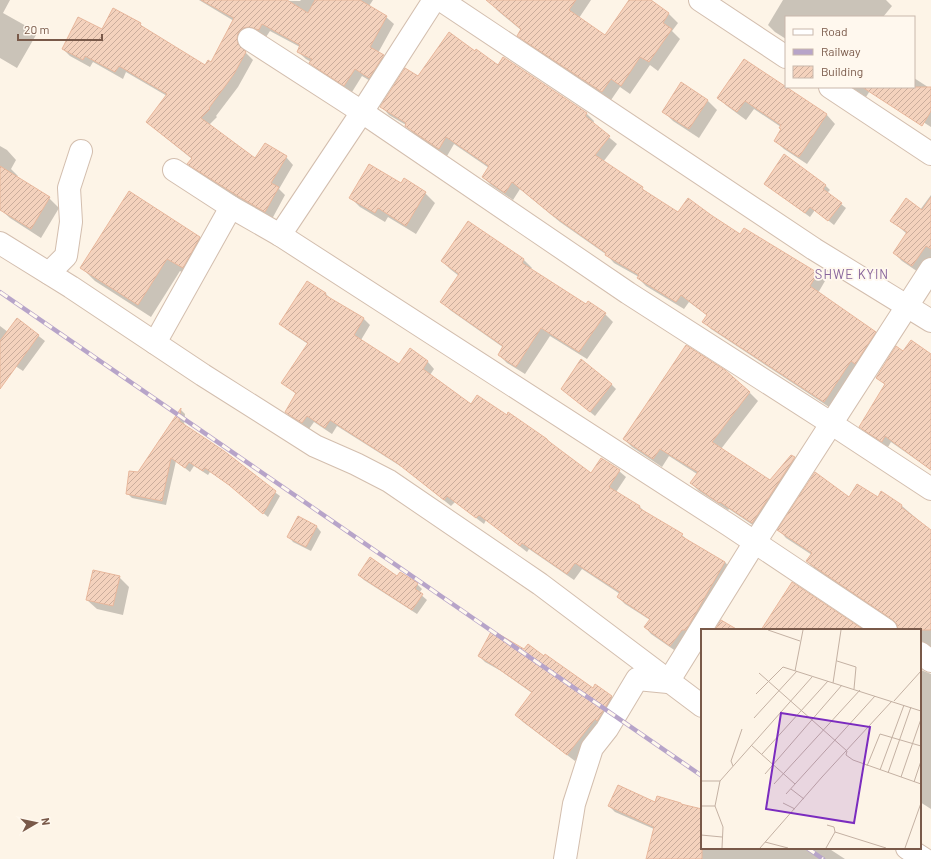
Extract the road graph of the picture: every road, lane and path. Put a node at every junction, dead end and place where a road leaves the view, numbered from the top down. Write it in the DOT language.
graph roads {
  1 [pos="434,0"];
  2 [pos="441,0"];
  3 [pos="700,0"];
  4 [pos="249,39"];
  5 [pos="785,56"];
  6 [pos="832,88"];
  7 [pos="362,112"];
  8 [pos="81,151"];
  9 [pos="931,154"];
  10 [pos="174,170"];
  11 [pos="231,207"];
  12 [pos="280,235"];
  13 [pos="3,252"];
  14 [pos="931,269"];
  15 [pos="48,273"];
  16 [pos="908,306"];
  17 [pos="931,321"];
  18 [pos="155,343"];
  19 [pos="832,424"];
  20 [pos="931,489"];
  21 [pos="755,542"];
  22 [pos="885,629"];
  23 [pos="921,654"];
  24 [pos="931,661"];
  25 [pos="668,682"];
  26 [pos="701,705"];
  27 [pos="909,849"];
  28 [pos="565,859"];
  29 [pos="924,859"];
  1 -- 7 [label="street"];
  2 -- 16 [label="street"];
  3 -- 5 [label="street"];
  4 -- 7 [label="street"];
  6 -- 9 [label="street"];
  7 -- 12 [label="street"];
  7 -- 19 [label="street"];
  8 -- 15 [label="street"];
  10 -- 11 [label="street"];
  11 -- 12 [label="street"];
  11 -- 18 [label="street"];
  12 -- 21 [label="street"];
  13 -- 15 [label="street"];
  14 -- 16 [label="street"];
  15 -- 18 [label="street"];
  16 -- 17 [label="street"];
  16 -- 19 [label="street"];
  18 -- 25 [label="street"];
  19 -- 20 [label="street"];
  19 -- 21 [label="street"];
  21 -- 22 [label="street"];
  21 -- 25 [label="street"];
  23 -- 24 [label="street"];
  25 -- 26 [label="street"];
  25 -- 28 [label="street"];
  27 -- 29 [label="street"];
}
